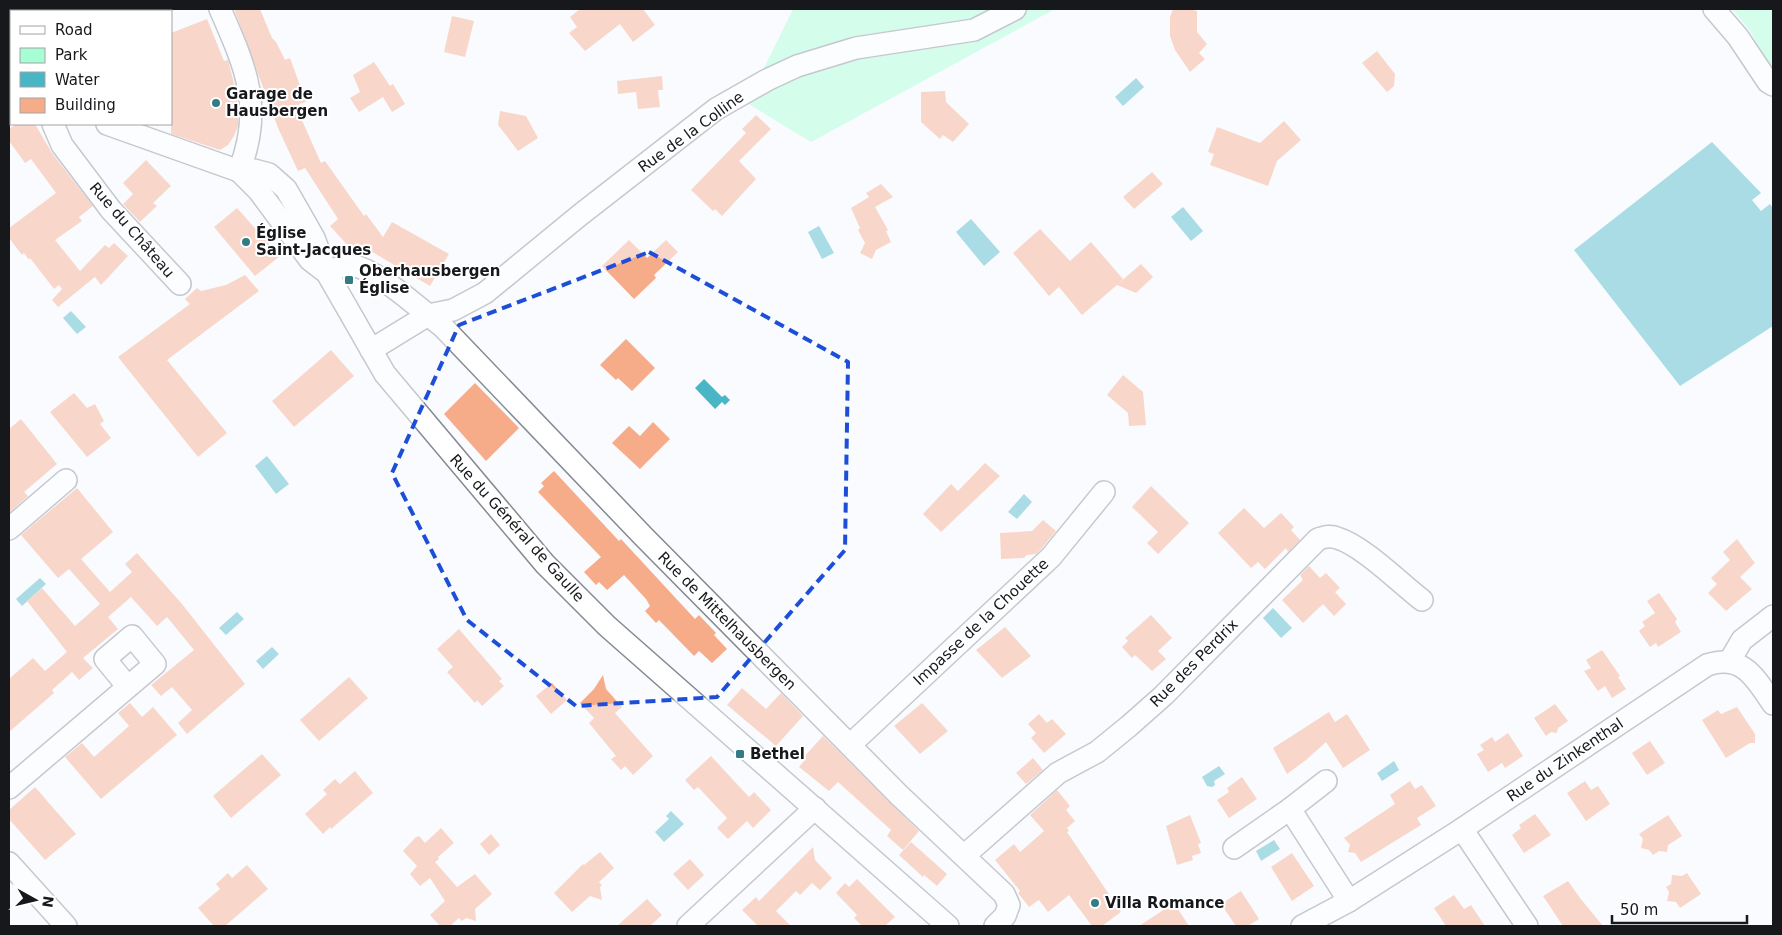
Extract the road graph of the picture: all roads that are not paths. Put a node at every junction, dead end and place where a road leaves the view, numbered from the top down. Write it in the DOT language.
graph roads {
  1 [pos="220,9"];
  2 [pos="1015,9"];
  3 [pos="1714,9"];
  4 [pos="1773,85"];
  5 [pos="53,125"];
  6 [pos="110,125"];
  7 [pos="239,171"];
  8 [pos="327,273"];
  9 [pos="180,284"];
  10 [pos="428,315"];
  11 [pos="371,350"];
  12 [pos="66,480"];
  13 [pos="1104,492"];
  14 [pos="9,529"];
  15 [pos="1422,600"];
  16 [pos="1773,616"];
  17 [pos="1729,662"];
  18 [pos="128,687"];
  19 [pos="1773,704"];
  20 [pos="850,745"];
  21 [pos="1326,781"];
  22 [pos="9,788"];
  23 [pos="815,808"];
  24 [pos="1290,809"];
  25 [pos="1462,829"];
  26 [pos="1234,848"];
  27 [pos="965,856"];
  28 [pos="9,863"];
  29 [pos="1349,901"];
  30 [pos="66,926"];
  31 [pos="688,926"];
  32 [pos="948,926"];
  33 [pos="995,926"];
  34 [pos="1302,926"];
  35 [pos="1528,926"];
  1 -- 7 [label="street"];
  2 -- 10 [label="street, Rue de la Colline"];
  3 -- 4 [label="street"];
  5 -- 9 [label="street, Rue du Château"];
  6 -- 7 [label="street, Rue du Général de Gaulle"];
  7 -- 8 [label="street, Rue du Général de Gaulle"];
  8 -- 10 [label="street, Rue de Mittelhausbergen"];
  8 -- 11 [label="street, Rue du Général de Gaulle"];
  10 -- 11 [label="street, Rue de la Colline"];
  10 -- 20 [label="street, Rue de Mittelhausbergen"];
  11 -- 23 [label="street, Rue du Général de Gaulle"];
  12 -- 14 [label="street"];
  13 -- 20 [label="street, Impasse de la Chouette"];
  15 -- 27 [label="street, Rue des Perdrix"];
  16 -- 17 [label="street"];
  17 -- 19 [label="street"];
  17 -- 25 [label="street, Rue du Zinkenthal"];
  18 -- 22 [label="street"];
  20 -- 27 [label="street, Rue de Mittelhausbergen"];
  21 -- 24 [label="street"];
  23 -- 31 [label="street"];
  23 -- 32 [label="street, Rue du Général de Gaulle"];
  24 -- 26 [label="street"];
  24 -- 29 [label="street"];
  25 -- 29 [label="street, Rue du Zinkenthal"];
  25 -- 35 [label="street"];
  27 -- 33 [label="street, Rue de Mittelhausbergen"];
  28 -- 30 [label="street"];
  29 -- 34 [label="street, Rue du Zinkenthal"];
}
